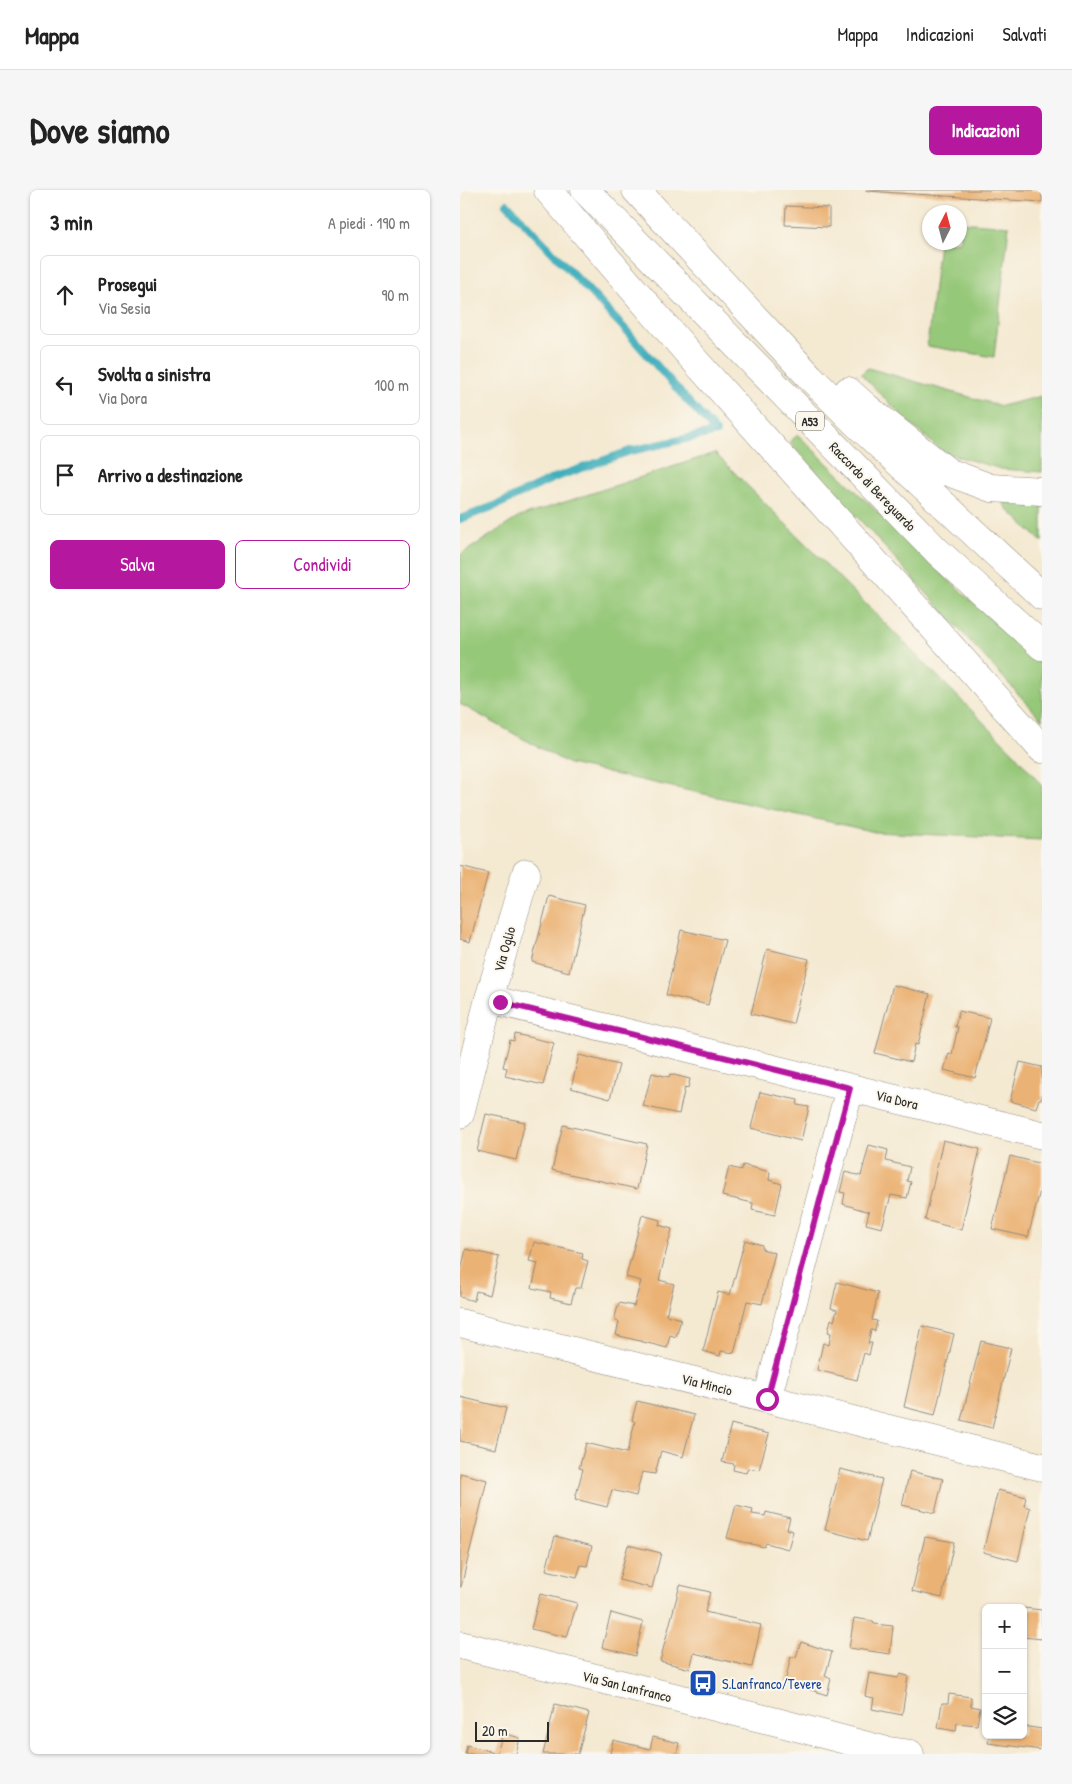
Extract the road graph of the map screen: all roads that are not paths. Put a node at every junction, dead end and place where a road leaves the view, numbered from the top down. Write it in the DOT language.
graph roads {
  1 [pos="548,190"];
  2 [pos="585,190"];
  3 [pos="636,190"];
  4 [pos="672,228"];
  5 [pos="1042,490"];
  6 [pos="1042,596"];
  7 [pos="1042,646"];
  8 [pos="1042,749"];
  9 [pos="526,872"];
  10 [pos="489,999"];
  11 [pos="850,1088"];
  12 [pos="460,1114"];
  13 [pos="1042,1135"];
  14 [pos="460,1323"];
  15 [pos="767,1399"];
  16 [pos="1042,1467"];
  17 [pos="460,1645"];
  18 [pos="910,1754"];
  1 -- 8 [label="main road"];
  2 -- 7 [label="main road, Raccordo di Bereguardo / A53"];
  3 -- 4 [label="main road, A53"];
  4 -- 5 [label="main road"];
  4 -- 6 [label="main road, A53"];
  9 -- 10 [label="main road, Via Oglio"];
  10 -- 11 [label="main road, Via Dora"];
  10 -- 12 [label="main road, Via Oglio"];
  11 -- 13 [label="main road, Via Dora"];
  11 -- 15 [label="main road"];
  14 -- 15 [label="main road, Via Mincio"];
  15 -- 16 [label="main road, Via Mincio"];
  17 -- 18 [label="main road, Via San Lanfranco"];
}
